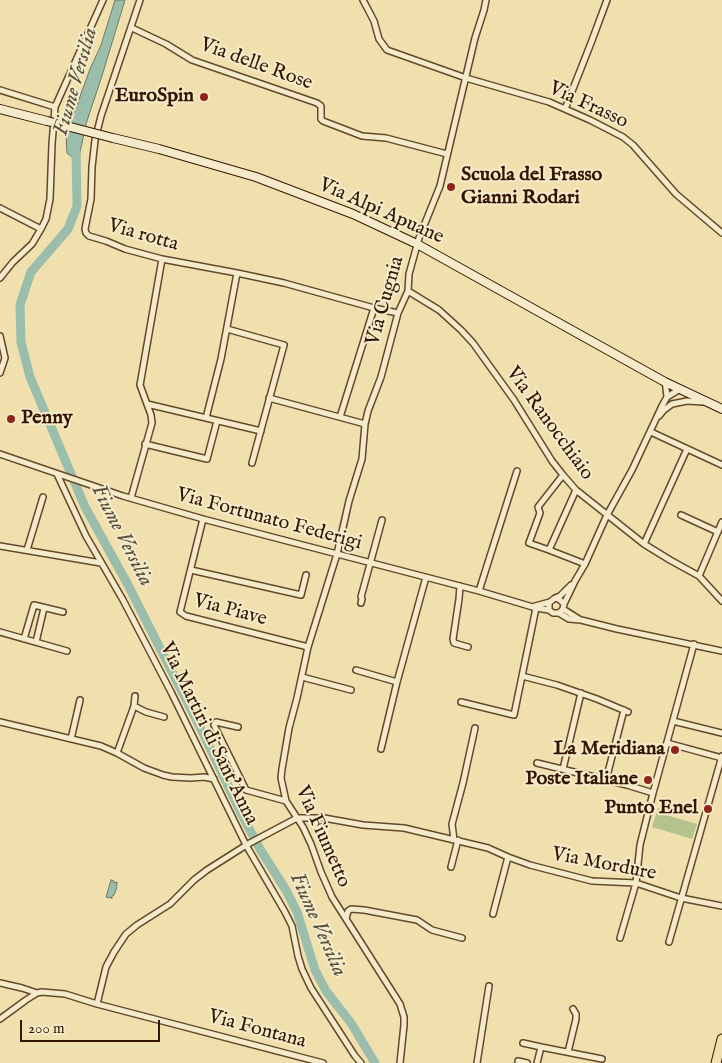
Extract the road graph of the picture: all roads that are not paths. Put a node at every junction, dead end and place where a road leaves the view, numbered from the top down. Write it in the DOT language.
graph roads {
  1 [pos="103,0"];
  2 [pos="140,0"];
  3 [pos="363,0"];
  4 [pos="486,0"];
  5 [pos="607,0"];
  6 [pos="132,28"];
  7 [pos="466,78"];
  8 [pos="0,90"];
  9 [pos="55,107"];
  10 [pos="0,109"];
  11 [pos="565,109"];
  12 [pos="447,154"];
  13 [pos="0,208"];
  14 [pos="42,229"];
  15 [pos="722,233"];
  16 [pos="417,244"];
  17 [pos="162,259"];
  18 [pos="237,273"];
  19 [pos="0,278"];
  20 [pos="408,291"];
  21 [pos="374,308"];
  22 [pos="398,313"];
  23 [pos="227,329"];
  24 [pos="0,336"];
  25 [pos="0,373"];
  26 [pos="665,382"];
  27 [pos="680,389"];
  28 [pos="667,397"];
  29 [pos="269,398"];
  30 [pos="709,403"];
  31 [pos="147,404"];
  32 [pos="672,404"];
  33 [pos="722,409"];
  34 [pos="340,417"];
  35 [pos="206,418"];
  36 [pos="656,420"];
  37 [pos="217,421"];
  38 [pos="365,424"];
  39 [pos="261,431"];
  40 [pos="651,432"];
  41 [pos="145,444"];
  42 [pos="687,448"];
  43 [pos="0,454"];
  44 [pos="252,463"];
  45 [pos="722,465"];
  46 [pos="517,471"];
  47 [pos="57,474"];
  48 [pos="563,475"];
  49 [pos="576,490"];
  50 [pos="43,497"];
  51 [pos="130,498"];
  52 [pos="608,515"];
  53 [pos="681,515"];
  54 [pos="204,519"];
  55 [pos="382,520"];
  56 [pos="722,522"];
  57 [pos="718,532"];
  58 [pos="644,544"];
  59 [pos="0,546"];
  60 [pos="27,550"];
  61 [pos="549,550"];
  62 [pos="337,554"];
  63 [pos="370,562"];
  64 [pos="101,563"];
  65 [pos="585,564"];
  66 [pos="191,570"];
  67 [pos="306,575"];
  68 [pos="699,576"];
  69 [pos="426,577"];
  70 [pos="574,581"];
  71 [pos="460,586"];
  72 [pos="479,591"];
  73 [pos="553,600"];
  74 [pos="722,601"];
  75 [pos="361,602"];
  76 [pos="44,608"];
  77 [pos="534,608"];
  78 [pos="562,609"];
  79 [pos="550,610"];
  80 [pos="63,612"];
  81 [pos="0,632"];
  82 [pos="24,639"];
  83 [pos="36,642"];
  84 [pos="694,644"];
  85 [pos="308,646"];
  86 [pos="468,647"];
  87 [pos="67,651"];
  88 [pos="722,651"];
  89 [pos="356,670"];
  90 [pos="522,676"];
  91 [pos="302,677"];
  92 [pos="398,682"];
  93 [pos="350,690"];
  94 [pos="581,694"];
  95 [pos="135,696"];
  96 [pos="80,700"];
  97 [pos="461,702"];
  98 [pos="134,706"];
  99 [pos="164,717"];
  100 [pos="673,721"];
  101 [pos="0,722"];
  102 [pos="238,727"];
  103 [pos="475,728"];
  104 [pos="722,733"];
  105 [pos="71,739"];
  106 [pos="667,744"];
  107 [pos="381,749"];
  108 [pos="117,753"];
  109 [pos="722,758"];
  110 [pos="537,763"];
  111 [pos="563,769"];
  112 [pos="214,779"];
  113 [pos="606,780"];
  114 [pos="653,793"];
  115 [pos="286,801"];
  116 [pos="297,818"];
  117 [pos="456,840"];
  118 [pos="247,845"];
  119 [pos="508,857"];
  120 [pos="451,867"];
  121 [pos="636,883"];
  122 [pos="681,898"];
  123 [pos="722,906"];
  124 [pos="493,914"];
  125 [pos="346,919"];
  126 [pos="462,938"];
  127 [pos="620,938"];
  128 [pos="669,942"];
  129 [pos="0,984"];
  130 [pos="489,986"];
  131 [pos="37,993"];
  132 [pos="97,1004"];
  133 [pos="573,1009"];
  134 [pos="0,1019"];
  135 [pos="722,1039"];
  136 [pos="523,1043"];
  137 [pos="540,1047"];
  138 [pos="568,1052"];
  139 [pos="602,1059"];
  140 [pos="518,1061"];
  141 [pos="323,1063"];
  142 [pos="361,1063"];
  143 [pos="400,1063"];
  144 [pos="477,1063"];
  145 [pos="528,1063"];
  146 [pos="537,1063"];
  147 [pos="716,1063"];
  1 -- 9 [label="street"];
  2 -- 6 [label="street, Via rotta"];
  3 -- 7 [label="street, Via Frasso"];
  4 -- 7 [label="street, Via Cugnia"];
  5 -- 11 [label="street"];
  6 -- 12 [label="street, Via delle Rose"];
  6 -- 17 [label="street, Via rotta"];
  7 -- 11 [label="street, Via Frasso"];
  7 -- 12 [label="street, Via Cugnia"];
  8 -- 9 [label="street"];
  9 -- 14 [label="street"];
  10 -- 16 [label="main road, Via Alpi Apuane, bridge"];
  11 -- 15 [label="street, Via Frasso"];
  12 -- 16 [label="street, Via Cugnia"];
  13 -- 14 [label="street"];
  14 -- 19 [label="street"];
  16 -- 20 [label="street, Via Cugnia"];
  16 -- 26 [label="main road, Via Alpi Apuane"];
  17 -- 18 [label="street, Via rotta"];
  17 -- 31 [label="street"];
  18 -- 21 [label="street, Via rotta"];
  18 -- 23 [label="street"];
  20 -- 22 [label="street, Via Cugnia"];
  20 -- 48 [label="street, Via Ranocchiaio"];
  21 -- 22 [label="street, Via rotta"];
  21 -- 34 [label="street"];
  22 -- 38 [label="street, Via Cugnia"];
  23 -- 29 [label="street"];
  23 -- 35 [label="street"];
  24 -- 25 [label="street"];
  26 -- 27 [label="main road, Via Alpi Apuane"];
  26 -- 28 [label="street"];
  27 -- 28 [label="street"];
  27 -- 30 [label="main road, Via Alpi Apuane"];
  27 -- 32 [label="street"];
  28 -- 36 [label="street"];
  29 -- 34 [label="street"];
  29 -- 39 [label="street"];
  30 -- 32 [label="street"];
  30 -- 33 [label="main road, Via Alpi Apuane"];
  31 -- 35 [label="street"];
  31 -- 41 [label="street"];
  32 -- 36 [label="street"];
  34 -- 38 [label="street"];
  35 -- 37 [label="street"];
  36 -- 40 [label="street"];
  37 -- 39 [label="street"];
  37 -- 41 [label="street"];
  38 -- 62 [label="street, Via Cugnia"];
  39 -- 44 [label="street"];
  40 -- 42 [label="street"];
  40 -- 52 [label="street"];
  41 -- 51 [label="street"];
  42 -- 45 [label="street"];
  42 -- 58 [label="street"];
  43 -- 47 [label="street, Via Fortunato Federigi"];
  46 -- 72 [label="street"];
  47 -- 51 [label="street, Via Fortunato Federigi"];
  47 -- 64 [label="street, Via Martiri di Sant'Anna"];
  48 -- 49 [label="street, Via Ranocchiaio"];
  48 -- 61 [label="street"];
  49 -- 52 [label="street, Via Ranocchiaio"];
  49 -- 61 [label="street"];
  50 -- 60 [label="street"];
  51 -- 54 [label="street, Via Fortunato Federigi"];
  52 -- 58 [label="street, Via Ranocchiaio"];
  52 -- 65 [label="street"];
  53 -- 57 [label="street"];
  54 -- 62 [label="street, Via Fortunato Federigi"];
  54 -- 66 [label="street, Via Piave"];
  55 -- 63 [label="street"];
  56 -- 57 [label="street"];
  57 -- 68 [label="street"];
  58 -- 68 [label="street, Via Ranocchiaio"];
  59 -- 60 [label="street"];
  60 -- 64 [label="street"];
  61 -- 65 [label="street"];
  62 -- 63 [label="street, Via Fortunato Federigi"];
  62 -- 85 [label="street, Via Fiumetto"];
  63 -- 69 [label="street, Via Fortunato Federigi"];
  63 -- 75 [label="street"];
  64 -- 112 [label="street, Via Martiri di Sant'Anna"];
  65 -- 70 [label="street"];
  66 -- 67 [label="street"];
  66 -- 85 [label="street, Via Piave"];
  68 -- 74 [label="street, Via Ranocchiaio"];
  69 -- 71 [label="street, Via Fortunato Federigi"];
  69 -- 92 [label="street"];
  70 -- 73 [label="street"];
  70 -- 78 [label="street"];
  71 -- 72 [label="street, Via Fortunato Federigi"];
  71 -- 86 [label="street"];
  72 -- 77 [label="street, Via Fortunato Federigi"];
  73 -- 77 [label="street"];
  73 -- 78 [label="street"];
  73 -- 79 [label="street"];
  76 -- 80 [label="street"];
  76 -- 82 [label="street"];
  76 -- 83 [label="street"];
  77 -- 79 [label="street, Via Fortunato Federigi"];
  77 -- 90 [label="street"];
  78 -- 79 [label="street"];
  78 -- 84 [label="street"];
  81 -- 82 [label="street"];
  82 -- 83 [label="street"];
  83 -- 87 [label="street"];
  84 -- 88 [label="street"];
  84 -- 100 [label="street"];
  85 -- 91 [label="street, Via Fiumetto"];
  89 -- 92 [label="street"];
  90 -- 94 [label="street"];
  90 -- 97 [label="street"];
  91 -- 93 [label="street"];
  91 -- 115 [label="street, Via Fiumetto"];
  92 -- 107 [label="street"];
  94 -- 111 [label="street"];
  94 -- 113 [label="street"];
  95 -- 98 [label="street"];
  96 -- 105 [label="street"];
  98 -- 99 [label="street"];
  98 -- 108 [label="street"];
  100 -- 104 [label="street"];
  100 -- 106 [label="street"];
  101 -- 105 [label="street"];
  102 -- 115 [label="street"];
  103 -- 117 [label="street"];
  105 -- 108 [label="street"];
  106 -- 109 [label="street"];
  106 -- 114 [label="street"];
  108 -- 112 [label="street"];
  109 -- 122 [label="street"];
  110 -- 111 [label="street"];
  111 -- 113 [label="street"];
  112 -- 118 [label="street, Via Martiri di Sant'Anna"];
  113 -- 114 [label="street"];
  114 -- 121 [label="street"];
  115 -- 116 [label="street, Via Fiumetto"];
  116 -- 117 [label="street, Via Mordure"];
  116 -- 118 [label="street, Via Mordure"];
  116 -- 125 [label="street, Via Fiumetto"];
  117 -- 119 [label="street, Via Mordure"];
  117 -- 120 [label="street"];
  118 -- 132 [label="street, Via Martiri di Sant'Anna"];
  118 -- 142 [label="street"];
  119 -- 121 [label="street, Via Mordure"];
  119 -- 124 [label="street"];
  121 -- 122 [label="street, Via Mordure"];
  121 -- 127 [label="street"];
  122 -- 123 [label="street, Via Mordure"];
  122 -- 128 [label="street"];
  125 -- 126 [label="street, Via Fiumetto"];
  125 -- 143 [label="street, Via Fiumetto"];
  129 -- 131 [label="street"];
  130 -- 144 [label="street"];
  131 -- 132 [label="street"];
  131 -- 134 [label="street"];
  132 -- 141 [label="street, Via Fontana"];
  133 -- 138 [label="street"];
  135 -- 147 [label="main road"];
  136 -- 137 [label="street"];
  137 -- 138 [label="street"];
  137 -- 146 [label="street"];
  138 -- 139 [label="street"];
  140 -- 145 [label="street"];
}
